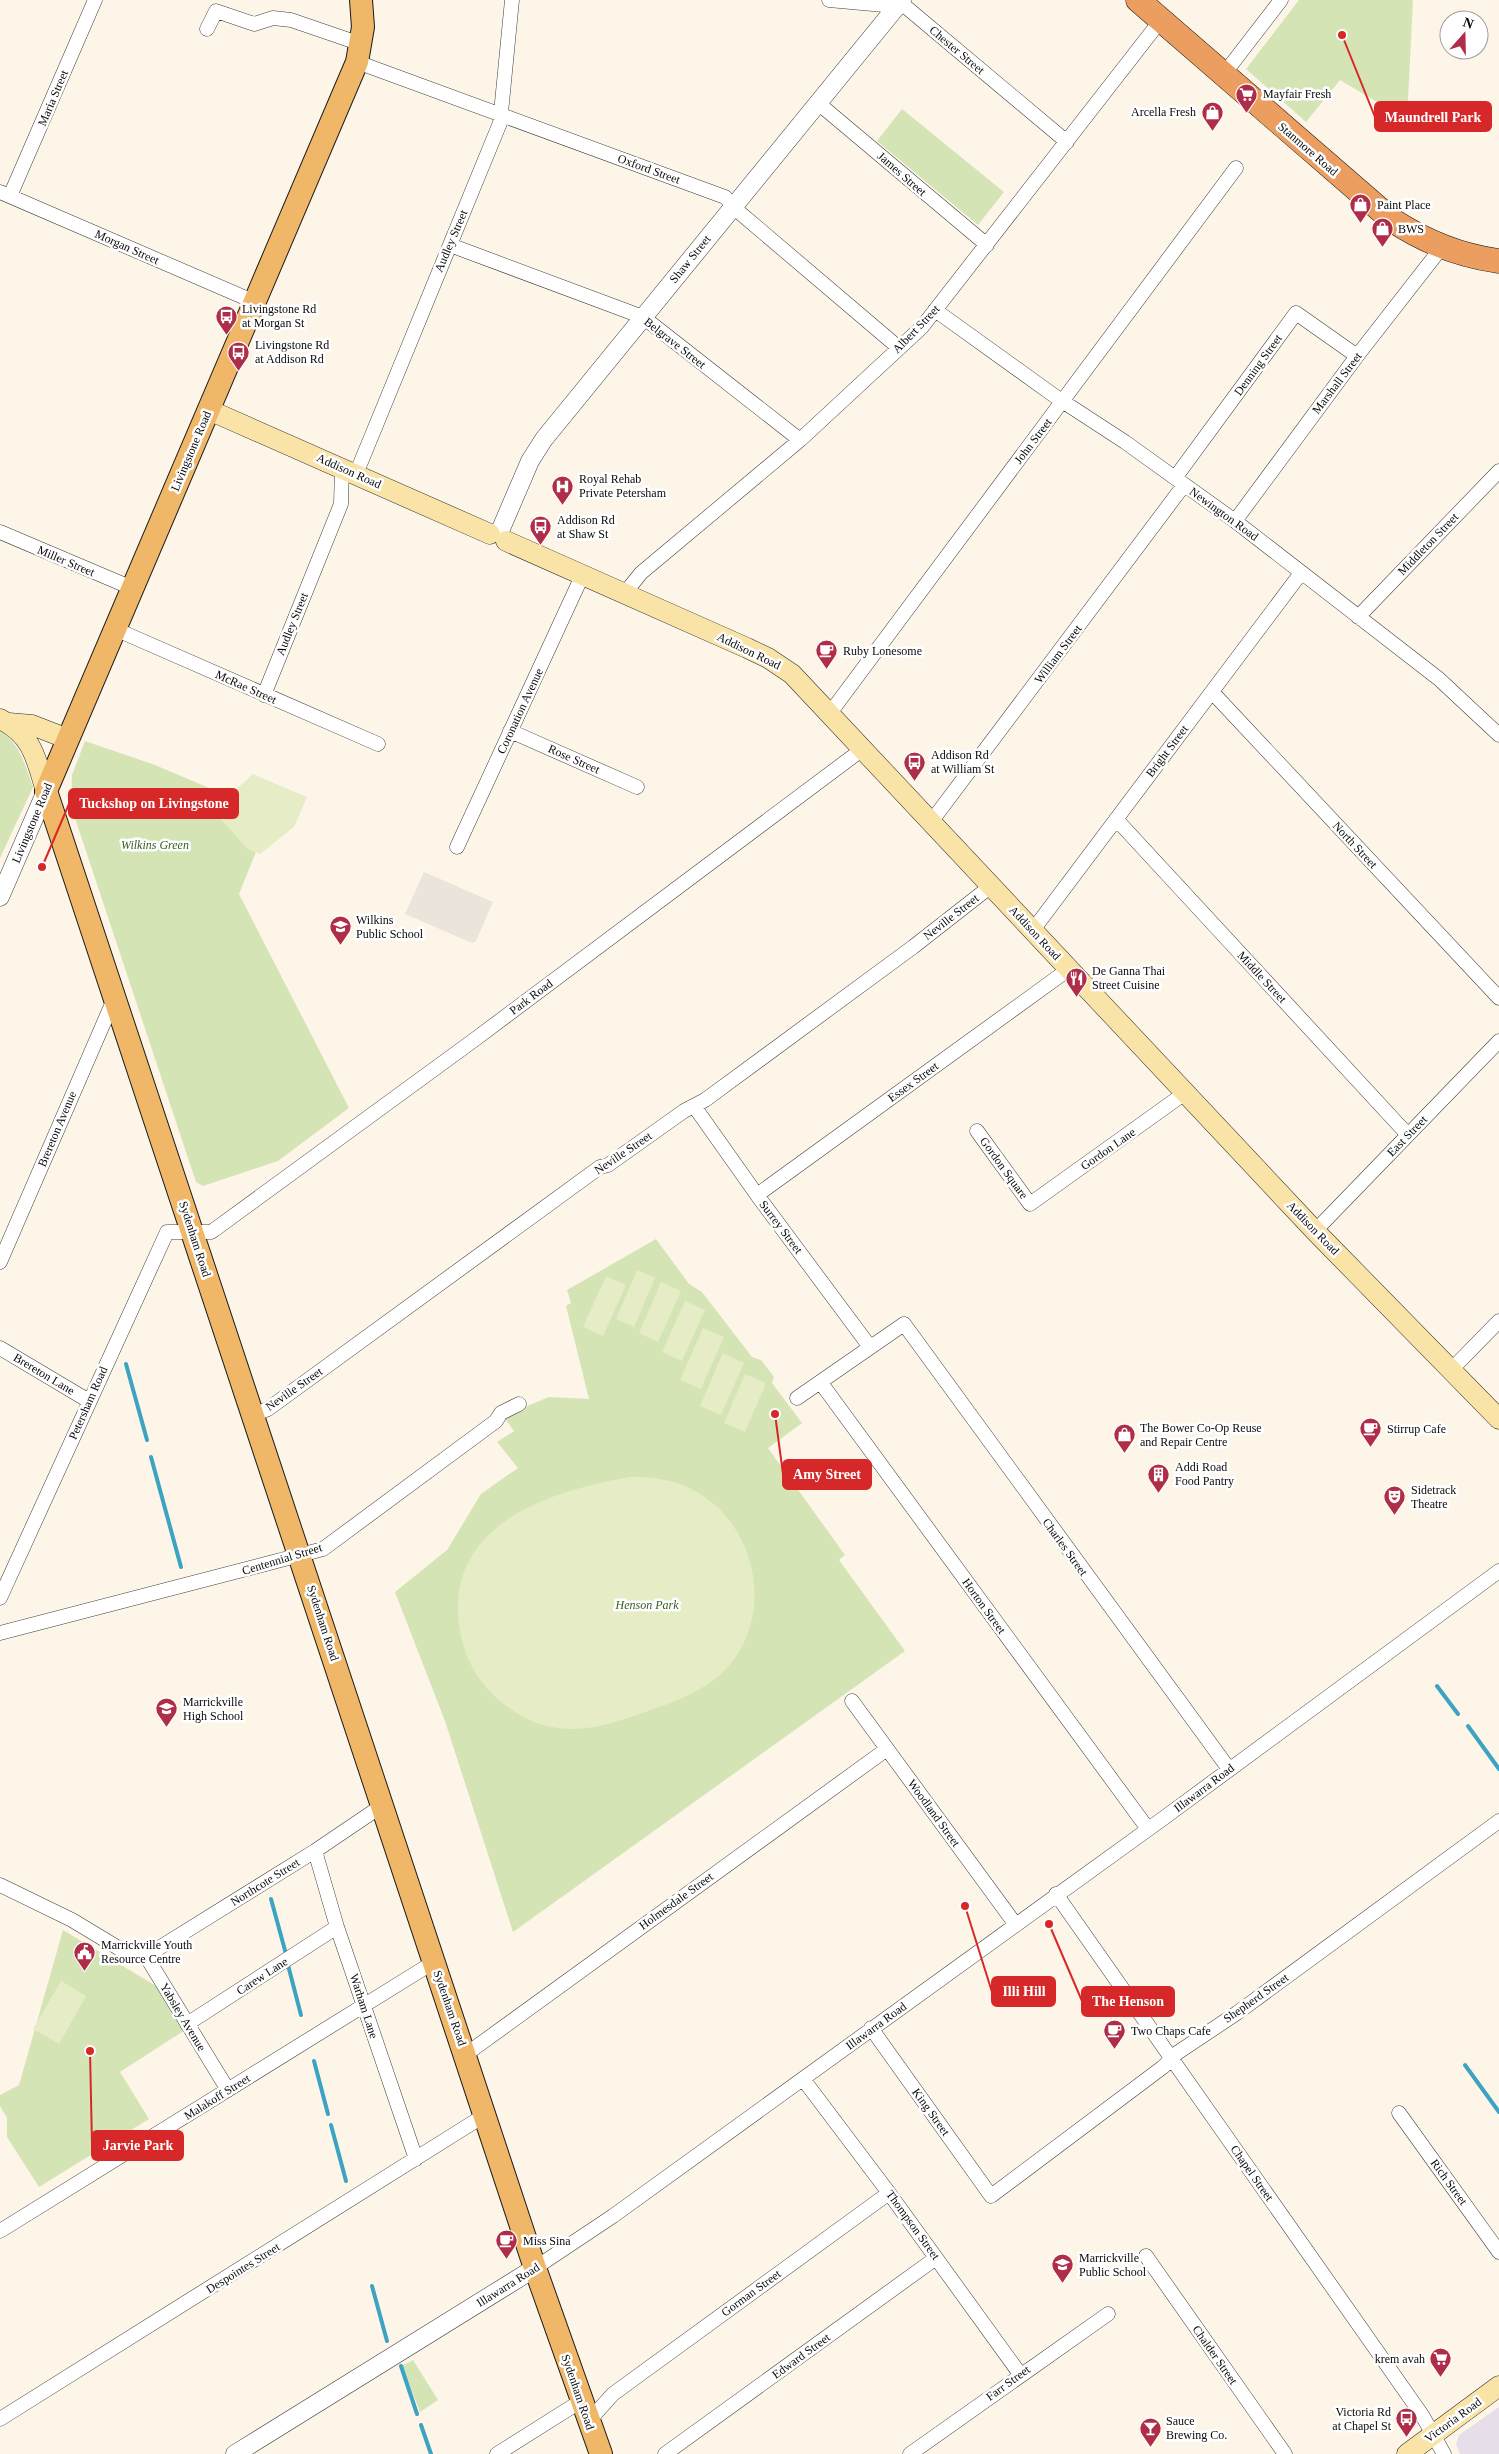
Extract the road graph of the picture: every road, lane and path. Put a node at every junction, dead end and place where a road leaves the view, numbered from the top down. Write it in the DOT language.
graph roads {
  1 [pos="95,0"];
  2 [pos="361,0"];
  3 [pos="512,0"];
  4 [pos="829,0"];
  5 [pos="1138,0"];
  6 [pos="1281,0"];
  7 [pos="900,2"];
  8 [pos="1161,20"];
  9 [pos="207,28"];
  10 [pos="359,53"];
  11 [pos="1224,74"];
  12 [pos="818,102"];
  13 [pos="501,115"];
  14 [pos="1067,142"];
  15 [pos="1236,168"];
  16 [pos="5,194"];
  17 [pos="734,205"];
  18 [pos="450,245"];
  19 [pos="987,245"];
  20 [pos="1442,247"];
  21 [pos="1499,261"];
  22 [pos="255,302"];
  23 [pos="935,310"];
  24 [pos="643,317"];
  25 [pos="899,348"];
  26 [pos="1357,356"];
  27 [pos="1063,400"];
  28 [pos="209,410"];
  29 [pos="800,440"];
  30 [pos="349,471"];
  31 [pos="1499,472"];
  32 [pos="1180,482"];
  33 [pos="1235,521"];
  34 [pos="0,532"];
  35 [pos="498,535"];
  36 [pos="1301,572"];
  37 [pos="583,574"];
  38 [pos="132,588"];
  39 [pos="625,593"];
  40 [pos="1358,617"];
  41 [pos="115,629"];
  42 [pos="1212,692"];
  43 [pos="264,695"];
  44 [pos="830,713"];
  45 [pos="4,721"];
  46 [pos="510,731"];
  47 [pos="1499,735"];
  48 [pos="68,739"];
  49 [pos="378,744"];
  50 [pos="864,748"];
  51 [pos="637,787"];
  52 [pos="46,791"];
  53 [pos="1116,819"];
  54 [pos="931,822"];
  55 [pos="457,847"];
  56 [pos="991,886"];
  57 [pos="0,897"];
  58 [pos="1033,930"];
  59 [pos="1069,970"];
  60 [pos="115,997"];
  61 [pos="1499,998"];
  62 [pos="1499,1041"];
  63 [pos="1185,1093"];
  64 [pos="694,1106"];
  65 [pos="977,1131"];
  66 [pos="1408,1135"];
  67 [pos="757,1195"];
  68 [pos="1030,1204"];
  69 [pos="1315,1231"];
  70 [pos="193,1232"];
  71 [pos="0,1262"];
  72 [pos="1499,1321"];
  73 [pos="870,1346"];
  74 [pos="0,1348"];
  75 [pos="1451,1370"];
  76 [pos="821,1383"];
  77 [pos="797,1398"];
  78 [pos="89,1401"];
  79 [pos="519,1404"];
  80 [pos="252,1415"];
  81 [pos="1499,1419"];
  82 [pos="301,1556"];
  83 [pos="1499,1571"];
  84 [pos="0,1598"];
  85 [pos="2,1629"];
  86 [pos="852,1701"];
  87 [pos="887,1748"];
  88 [pos="1228,1769"];
  89 [pos="382,1805"];
  90 [pos="1499,1821"];
  91 [pos="1148,1829"];
  92 [pos="315,1851"];
  93 [pos="0,1885"];
  94 [pos="1056,1894"];
  95 [pos="1016,1925"];
  96 [pos="337,1928"];
  97 [pos="146,1956"];
  98 [pos="434,1962"];
  99 [pos="364,2005"];
  100 [pos="187,2024"];
  101 [pos="871,2028"];
  102 [pos="466,2055"];
  103 [pos="1172,2058"];
  104 [pos="803,2079"];
  105 [pos="228,2090"];
  106 [pos="1399,2113"];
  107 [pos="486,2116"];
  108 [pos="416,2159"];
  109 [pos="889,2193"];
  110 [pos="991,2196"];
  111 [pos="0,2231"];
  112 [pos="1499,2252"];
  113 [pos="1146,2256"];
  114 [pos="936,2258"];
  115 [pos="535,2268"];
  116 [pos="1108,2314"];
  117 [pos="1020,2374"];
  118 [pos="1499,2386"];
  119 [pos="613,2394"];
  120 [pos="580,2396"];
  121 [pos="0,2419"];
  122 [pos="590,2425"];
  123 [pos="1434,2434"];
  124 [pos="235,2454"];
  125 [pos="496,2454"];
  126 [pos="601,2454"];
  127 [pos="665,2454"];
  128 [pos="910,2454"];
  129 [pos="1284,2454"];
  130 [pos="1407,2454"];
  131 [pos="1444,2454"];
  1 -- 16 [label="street, Maria Street"];
  2 -- 10 [label="main road, Livingstone Road"];
  3 -- 13 [label="street, Audley Street"];
  4 -- 7 [label="street"];
  5 -- 8 [label="highway, Stanmore Road"];
  6 -- 11 [label="street"];
  7 -- 12 [label="street, Shaw Street"];
  7 -- 14 [label="street, Chester Street"];
  8 -- 11 [label="highway, Stanmore Road"];
  8 -- 14 [label="street, Albert Street"];
  9 -- 10 [label="street, Oxford Street"];
  10 -- 13 [label="street, Oxford Street"];
  10 -- 22 [label="main road, Livingstone Road"];
  11 -- 20 [label="highway, Stanmore Road"];
  12 -- 17 [label="street, Shaw Street"];
  12 -- 19 [label="street, James Street"];
  13 -- 17 [label="street, Oxford Street"];
  13 -- 18 [label="street, Audley Street"];
  14 -- 19 [label="street, Albert Street"];
  15 -- 27 [label="street, John Street"];
  16 -- 22 [label="street, Morgan Street"];
  17 -- 24 [label="street, Shaw Street"];
  17 -- 25 [label="street, Oxford Street"];
  18 -- 24 [label="street, Belgrave Street"];
  18 -- 30 [label="street, Audley Street"];
  19 -- 23 [label="street, Albert Street"];
  20 -- 21 [label="highway, Stanmore Road"];
  20 -- 26 [label="street, Marshall Street"];
  22 -- 28 [label="main road, Livingstone Road"];
  23 -- 25 [label="street, Albert Street"];
  23 -- 27 [label="street, Newington Road"];
  24 -- 29 [label="street, Belgrave Street"];
  24 -- 35 [label="street, Shaw Street"];
  25 -- 29 [label="street, Albert Street"];
  26 -- 32 [label="street, Denning Street"];
  26 -- 33 [label="street, Marshall Street"];
  27 -- 32 [label="street, Newington Road"];
  27 -- 44 [label="street, John Street"];
  28 -- 30 [label="main road, Addison Road"];
  28 -- 38 [label="main road, Livingstone Road"];
  29 -- 39 [label="street, Albert Street"];
  30 -- 35 [label="main road, Addison Road"];
  30 -- 43 [label="street, Audley Street"];
  31 -- 40 [label="street, Middleton Street"];
  32 -- 33 [label="street, Newington Road"];
  32 -- 54 [label="street, William Street"];
  33 -- 36 [label="street, Newington Road"];
  34 -- 38 [label="street, Miller Street"];
  35 -- 37 [label="main road, Addison Road"];
  36 -- 40 [label="street, Newington Road"];
  36 -- 42 [label="street, Bright Street"];
  37 -- 39 [label="main road, Addison Road"];
  37 -- 46 [label="street, Coronation Avenue"];
  38 -- 41 [label="main road, Livingstone Road"];
  39 -- 44 [label="main road, Addison Road"];
  40 -- 47 [label="street, Newington Road"];
  41 -- 43 [label="street, McRae Street"];
  41 -- 48 [label="main road, Livingstone Road"];
  42 -- 53 [label="street, Bright Street"];
  42 -- 61 [label="street, North Street"];
  43 -- 49 [label="street, McRae Street"];
  44 -- 50 [label="main road, Addison Road"];
  45 -- 48 [label="main road"];
  45 -- 52 [label="main road"];
  46 -- 51 [label="street, Rose Street"];
  46 -- 55 [label="street, Coronation Avenue"];
  48 -- 52 [label="main road, Livingstone Road"];
  50 -- 54 [label="main road, Addison Road"];
  50 -- 70 [label="street, Park Road"];
  52 -- 57 [label="street, Livingstone Road"];
  52 -- 60 [label="main road, Sydenham Road"];
  53 -- 58 [label="street, Bright Street"];
  53 -- 66 [label="street, Middle Street"];
  54 -- 56 [label="main road, Addison Road"];
  56 -- 58 [label="main road, Addison Road"];
  56 -- 64 [label="street, Neville Street"];
  58 -- 59 [label="main road, Addison Road"];
  59 -- 63 [label="main road, Addison Road"];
  59 -- 67 [label="street, Essex Street"];
  60 -- 70 [label="main road, Sydenham Road"];
  60 -- 71 [label="street, Brereton Avenue"];
  62 -- 66 [label="street, East Street"];
  63 -- 68 [label="street, Gordon Lane"];
  63 -- 69 [label="main road, Addison Road"];
  64 -- 67 [label="street, Surrey Street"];
  64 -- 80 [label="street, Neville Street"];
  65 -- 68 [label="street, Gordon Square"];
  66 -- 69 [label="street, East Street"];
  67 -- 73 [label="street, Surrey Street"];
  69 -- 75 [label="main road, Addison Road"];
  70 -- 78 [label="street, Petersham Road"];
  70 -- 80 [label="main road, Sydenham Road"];
  72 -- 75 [label="street"];
  73 -- 76 [label="street"];
  73 -- 88 [label="street, Charles Street"];
  74 -- 78 [label="street, Brereton Lane"];
  75 -- 81 [label="main road, Addison Road"];
  76 -- 77 [label="street"];
  76 -- 91 [label="street, Horton Street"];
  78 -- 84 [label="street, Petersham Road"];
  79 -- 82 [label="street, Centennial Street"];
  80 -- 82 [label="main road, Sydenham Road"];
  82 -- 85 [label="street, Centennial Street"];
  82 -- 89 [label="main road, Sydenham Road"];
  83 -- 88 [label="street, Illawarra Road"];
  86 -- 87 [label="street, Woodland Street"];
  87 -- 95 [label="street, Woodland Street"];
  87 -- 102 [label="street, Holmesdale Street"];
  88 -- 91 [label="street, Illawarra Road"];
  89 -- 92 [label="street, Northcote Street"];
  89 -- 98 [label="main road, Sydenham Road"];
  90 -- 103 [label="street, Shepherd Street"];
  91 -- 94 [label="street, Illawarra Road"];
  92 -- 96 [label="street, Warham Lane"];
  92 -- 97 [label="street, Northcote Street"];
  93 -- 97 [label="street"];
  94 -- 95 [label="street, Illawarra Road"];
  94 -- 103 [label="street, Chapel Street"];
  95 -- 101 [label="street, Illawarra Road"];
  96 -- 99 [label="street, Warham Lane"];
  96 -- 100 [label="street, Carew Lane"];
  97 -- 100 [label="street, Yabsley Avenue"];
  98 -- 99 [label="street, Malakoff Street"];
  98 -- 102 [label="main road, Sydenham Road"];
  99 -- 105 [label="street, Malakoff Street"];
  99 -- 108 [label="street, Warham Lane"];
  100 -- 105 [label="street, Yabsley Avenue"];
  101 -- 104 [label="street, Illawarra Road"];
  101 -- 110 [label="street, King Street"];
  102 -- 107 [label="main road, Sydenham Road"];
  103 -- 110 [label="street, Shepherd Street"];
  103 -- 123 [label="street, Chapel Street"];
  104 -- 109 [label="street, Thompson Street"];
  104 -- 115 [label="street, Illawarra Road"];
  105 -- 111 [label="street, Malakoff Street"];
  106 -- 112 [label="street, Rich Street"];
  107 -- 108 [label="street, Despointes Street"];
  107 -- 115 [label="main road, Sydenham Road"];
  108 -- 121 [label="street, Despointes Street"];
  109 -- 114 [label="street, Thompson Street"];
  109 -- 119 [label="street, Gorman Street"];
  113 -- 129 [label="street, Chalder Street"];
  114 -- 117 [label="street, Thompson Street"];
  114 -- 127 [label="street, Edward Street"];
  115 -- 120 [label="main road, Sydenham Road"];
  115 -- 124 [label="street, Illawarra Road"];
  116 -- 117 [label="street, Farr Street"];
  117 -- 128 [label="street, Farr Street"];
  118 -- 123 [label="main road, Victoria Road"];
  119 -- 120 [label="street"];
  119 -- 122 [label="street, Gorman Street"];
  120 -- 122 [label="main road, Sydenham Road"];
  120 -- 125 [label="street"];
  122 -- 126 [label="main road, Sydenham Road"];
  123 -- 130 [label="main road, Victoria Road"];
  123 -- 131 [label="street, Chapel Street"];
}
